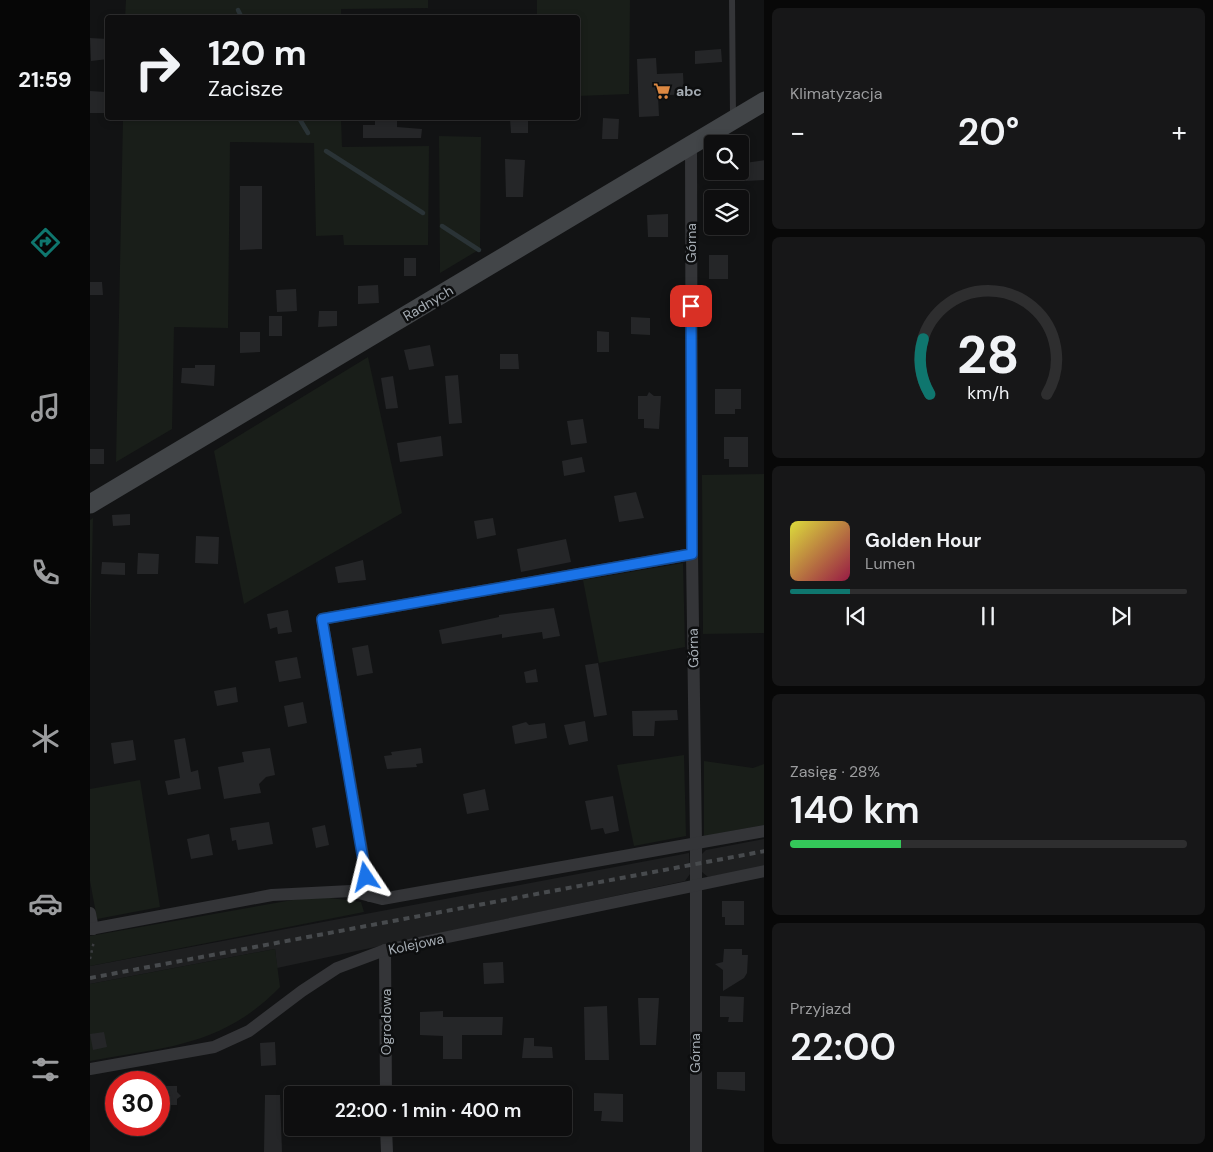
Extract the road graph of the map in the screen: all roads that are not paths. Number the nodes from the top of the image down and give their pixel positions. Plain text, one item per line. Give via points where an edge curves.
1 (732, 0) edge
2 (764, 101) edge
3 (733, 119) junction
4 (691, 144) junction
5 (90, 504) edge
6 (692, 554) junction
7 (764, 831) edge
8 (696, 843) junction
9 (764, 871) edge
10 (694, 885) junction
11 (370, 896) junction
12 (90, 913) edge
13 (92, 929) edge
14 (385, 950) junction
15 (90, 1069) edge
16 (386, 1086) edge
17 (386, 1136) edge
18 (387, 1152) edge
19 (696, 1152) edge

1 - 3 lane
2 - 3 street, Radnych
3 - 4 street, Radnych
4 - 5 street, Radnych
4 - 6 street, Górna
6 - 8 street, Górna
6 - 11 street via 322,619
7 - 8 street
8 - 10 street, Górna
8 - 11 street via 382,899
9 - 10 street, Kolejowa
10 - 14 street, Kolejowa
10 - 19 street, Górna
11 - 13 street via 351,891 272,895
12 - 13 street
14 - 15 street, Kolejowa via 337,968 249,1031 214,1047
14 - 16 street, Ogrodowa
17 - 18 street

